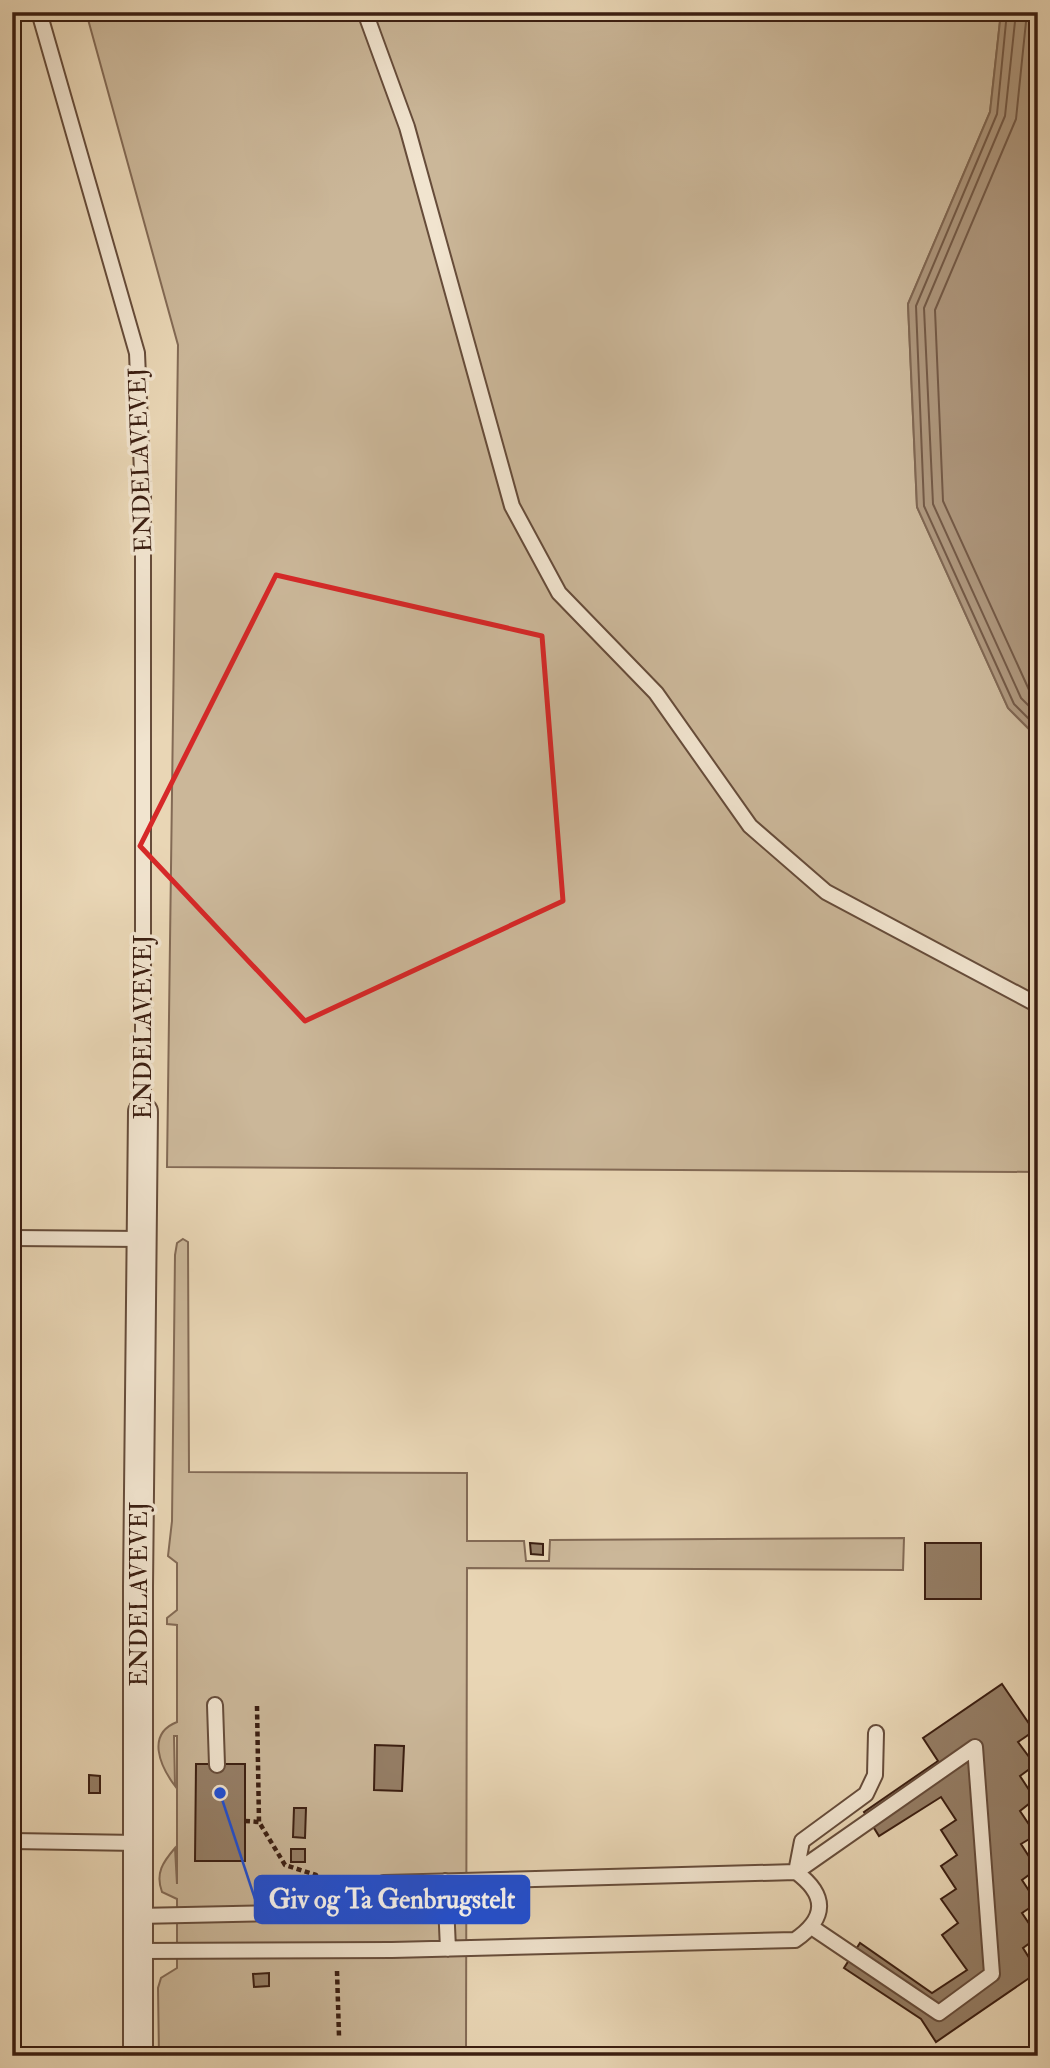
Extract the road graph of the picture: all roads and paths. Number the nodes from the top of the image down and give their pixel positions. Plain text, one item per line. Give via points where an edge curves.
1 (39, 12) edge
2 (365, 12) edge
3 (1038, 1005) edge
4 (143, 1112) joint
5 (12, 1238) edge
6 (142, 1239) junction
7 (215, 1705) dead end
8 (257, 1706) dead end
9 (876, 1733) dead end
10 (217, 1765) dead end
11 (259, 1822) dead end
12 (12, 1841) edge
13 (138, 1843) junction
14 (796, 1872) junction
15 (444, 1881) junction
16 (138, 1916) junction
17 (813, 1928) junction
18 (448, 1949) junction
19 (138, 1951) junction
20 (138, 2056) edge

1 - 4 lane, ENDELAVEVEJ via 137,354 143,496
2 - 3 lane via 407,127 512,506 559,593 656,693 750,826 826,892
4 - 6 street, ENDELAVEVEJ
5 - 6 lane
6 - 13 street, ENDELAVEVEJ
7 - 10 lane
8 - 11 path
9 - 14 lane via 875,1775 866,1794 802,1840
12 - 13 lane
13 - 16 street, ENDELAVEVEJ
14 - 15 lane
14 - 17 lane via 814,1885 820,1906
14 - 17 lane via 975,1747 992,1974 939,2013
15 - 16 lane via 384,1882 330,1912
15 - 18 lane
16 - 19 street, ENDELAVEVEJ
17 - 18 lane via 795,1940
18 - 19 lane
19 - 20 street, ENDELAVEVEJ

